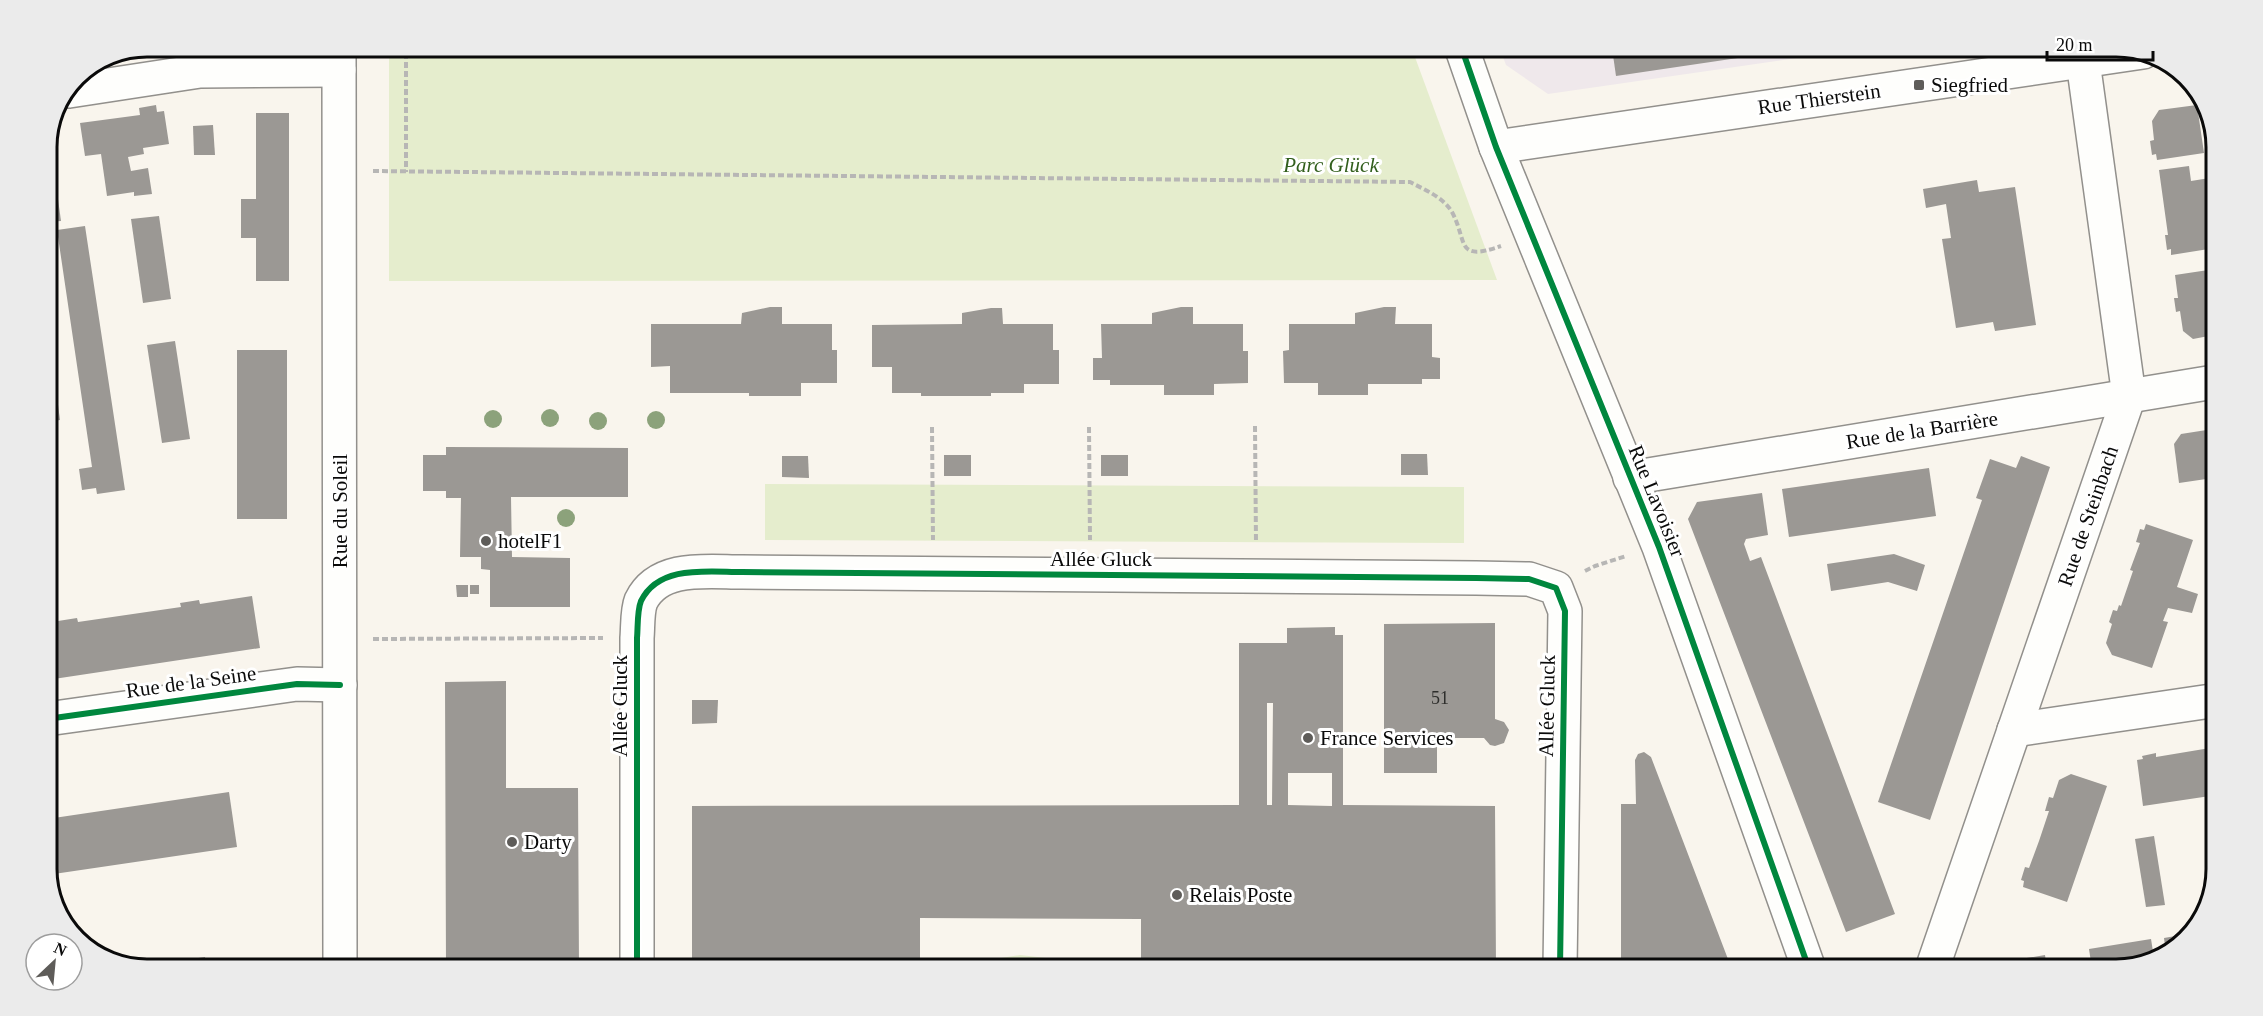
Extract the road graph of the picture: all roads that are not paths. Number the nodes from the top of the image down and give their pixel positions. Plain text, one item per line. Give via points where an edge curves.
1 (1465, 57) edge
2 (2063, 57) edge
3 (2082, 57) edge
4 (339, 62) edge
5 (78, 90) edge
6 (1496, 147) junction
7 (2206, 383) edge
8 (2130, 396) junction
9 (1630, 478) junction
10 (340, 685) junction
11 (2206, 702) edge
12 (57, 717) edge
13 (2014, 730) junction
14 (340, 959) edge
15 (637, 959) edge
16 (1560, 959) edge
17 (1805, 959) edge
18 (1935, 959) edge

1 - 6 street, Rue Lavoisier
2 - 6 street, Rue Thierstein
3 - 8 street, Rue de Steinbach
4 - 5 street via 200,71
4 - 10 street, Rue du Soleil
6 - 9 street, Rue Lavoisier
7 - 8 street, Rue de la Barrière
8 - 9 street, Rue de la Barrière
8 - 13 street, Rue de Steinbach
9 - 17 street, Rue Lavoisier via 1659,547
10 - 12 street, Rue de la Seine via 297,684
10 - 14 street, Rue du Soleil
11 - 13 street
13 - 18 street, Rue de Steinbach
15 - 16 street, Allée Gluck via 637,638 641,602 658,581 681,572 1529,579 1556,588 1565,611

